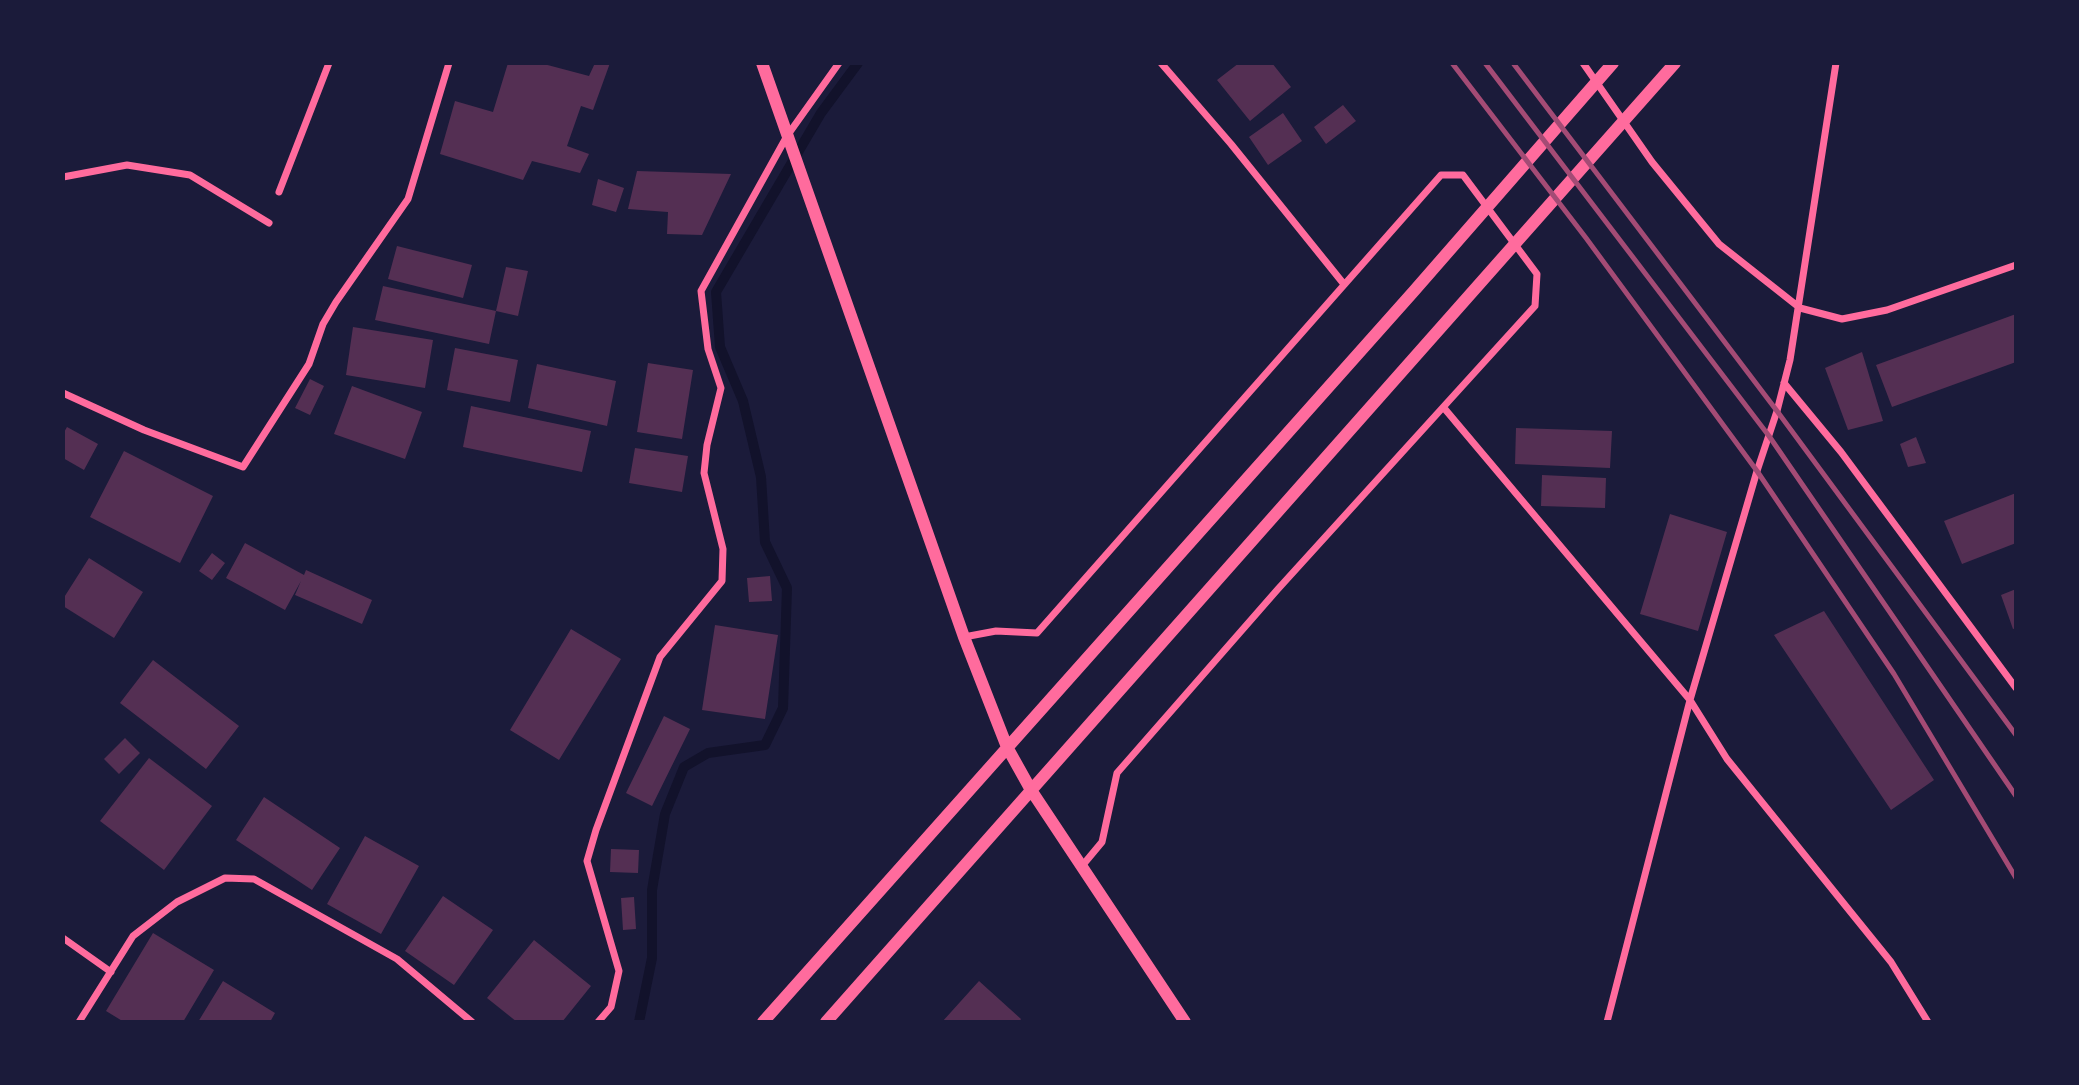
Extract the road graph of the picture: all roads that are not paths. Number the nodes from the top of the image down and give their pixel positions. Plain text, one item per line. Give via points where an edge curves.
1 (329, 63) edge
2 (449, 63) edge
3 (762, 63) edge
4 (839, 63) edge
5 (1161, 63) edge
6 (1583, 63) edge
7 (1613, 63) edge
8 (1675, 63) edge
9 (1836, 63) edge
10 (787, 136) junction
11 (63, 177) edge
12 (279, 192) dead end
13 (269, 223) dead end
14 (2016, 265) edge
15 (1343, 283) junction
16 (1800, 308) junction
17 (1784, 383) junction
18 (63, 393) edge
19 (1444, 408) junction
20 (964, 637) junction
21 (2016, 688) edge
22 (1690, 700) junction
23 (1007, 747) junction
24 (1031, 790) junction
25 (1082, 866) junction
26 (63, 938) edge
27 (110, 972) junction
28 (82, 1021) edge
29 (472, 1022) edge
30 (598, 1022) edge
31 (763, 1022) edge
32 (826, 1022) edge
33 (1185, 1022) edge
34 (1607, 1022) edge
35 (1928, 1022) edge

1 - 12 street
2 - 18 street via 408,199 336,302 309,365 243,467
3 - 10 street
4 - 10 street
5 - 15 street
6 - 16 street via 1652,162 1719,244
7 - 23 street
8 - 24 street
9 - 16 street
10 - 20 street
10 - 30 street via 702,291 708,349 721,388 704,474 723,549 722,581 660,657 587,861 619,971 611,1007
11 - 13 street via 127,165 190,176
14 - 16 street via 1887,310 1842,319
15 - 19 street via 1441,175 1463,175 1537,274 1535,306
15 - 20 street via 1037,633 996,631
16 - 17 street
17 - 21 street via 1841,452
17 - 22 street
19 - 22 street
19 - 25 street via 1117,773 1102,842
20 - 23 street
22 - 34 street
22 - 35 street via 1727,759 1891,962
23 - 24 street
23 - 31 street
24 - 25 street
24 - 32 street
25 - 33 street
26 - 27 street
27 - 28 street
27 - 29 street via 133,936 177,902 225,878 254,879 397,959

